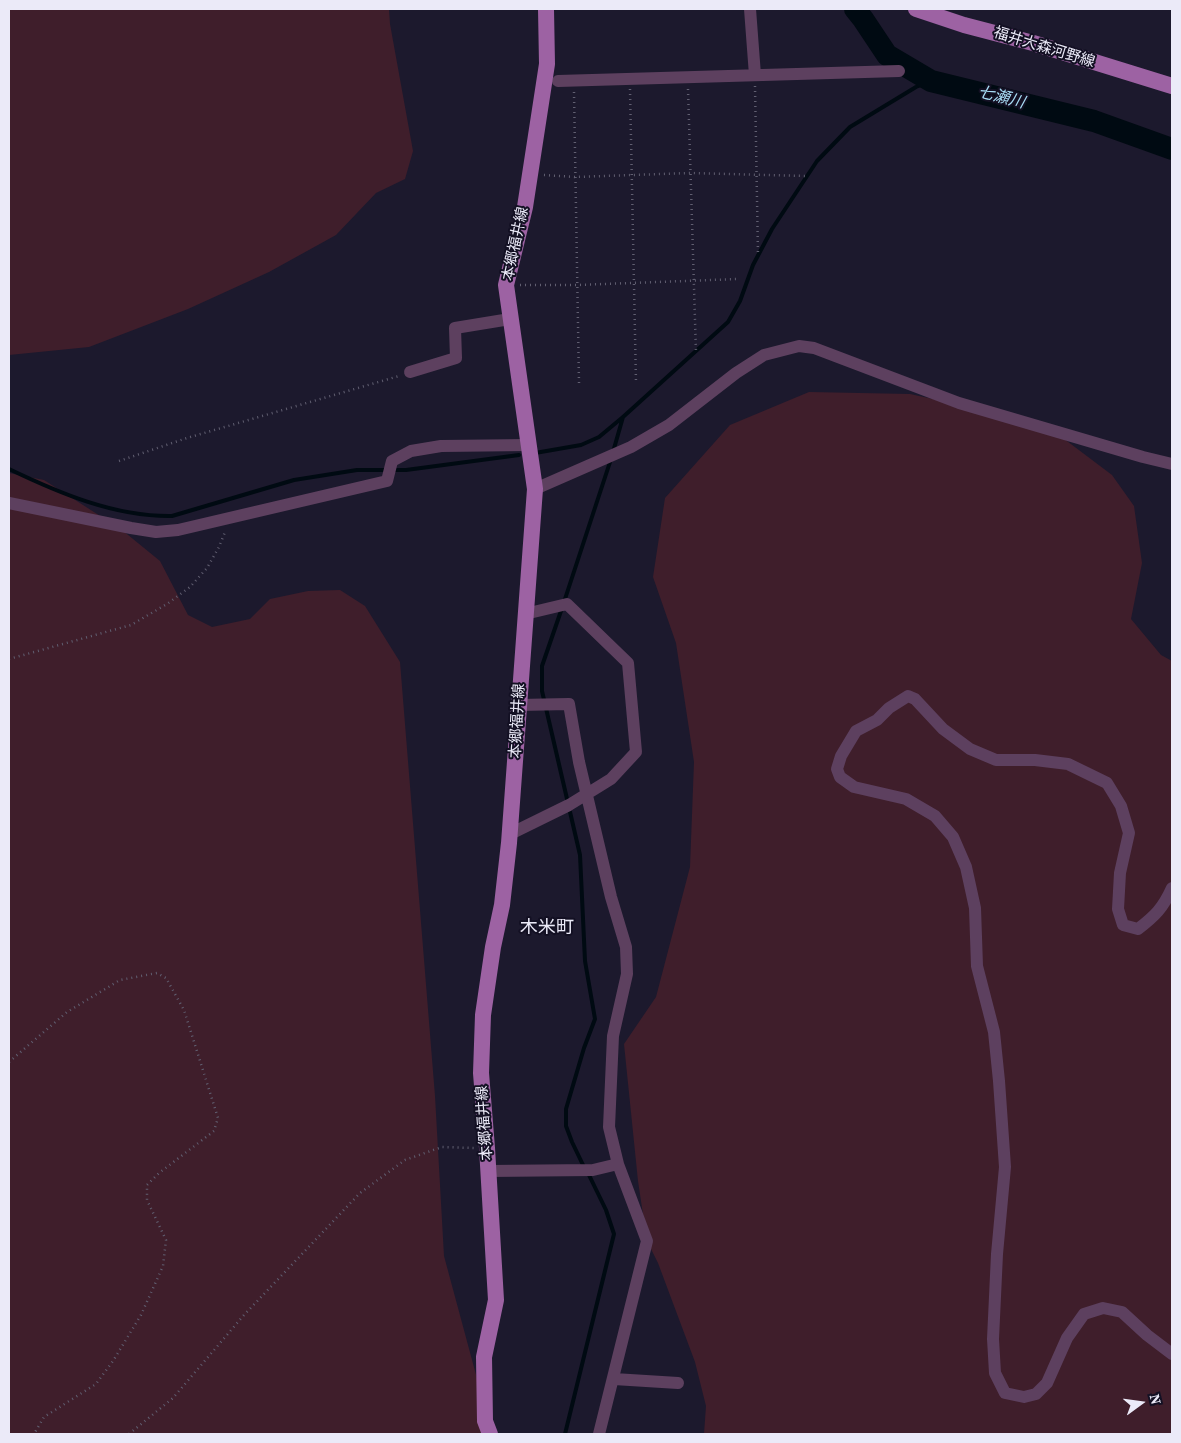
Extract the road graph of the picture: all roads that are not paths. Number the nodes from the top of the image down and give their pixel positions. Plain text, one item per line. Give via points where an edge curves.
1 (546, 9) edge
2 (750, 9) edge
3 (917, 9) edge
4 (900, 71) dead end
5 (755, 75) junction
6 (558, 81) dead end
7 (1172, 86) edge
8 (510, 319) junction
9 (410, 372) road end
10 (529, 445) junction
11 (1172, 464) edge
12 (535, 490) junction
13 (9, 502) edge
14 (525, 614) junction
15 (519, 705) junction
16 (588, 794) junction
17 (510, 834) junction
18 (1172, 888) edge
19 (618, 1164) junction
20 (488, 1171) junction
21 (1172, 1354) edge
22 (614, 1379) junction
23 (678, 1383) dead end
24 (490, 1434) edge
25 (599, 1434) edge

1 - 8 main road, 本郷福井線 via 547,64 524,207 506,285
2 - 5 street
3 - 7 main road, 福井大森河野線
4 - 5 street
5 - 6 street
8 - 9 street via 455,328 456,358
8 - 10 main road, 本郷福井線
10 - 12 main road, 本郷福井線
10 - 13 street via 441,446 411,451 392,461 387,481 178,530 156,532 131,528
11 - 12 street via 959,403 814,348 799,346 764,355 669,425 631,447
12 - 14 main road, 本郷福井線
14 - 15 main road, 本郷福井線
14 - 16 street via 568,604 628,663 636,752 611,780
15 - 16 street via 569,704
15 - 17 main road, 本郷福井線
16 - 17 street
16 - 19 street via 611,897 626,947 627,974 613,1036 609,1127
17 - 20 main road, 本郷福井線 via 483,1015 481,1073
18 - 21 street via 1165,904 1138,929 1123,925 1118,908 1129,833 1121,806 1107,783 1068,764 996,760 970,749 943,730 915,698 908,696 878,720 856,731 841,756 837,769 840,776 854,787 906,799 935,816 953,837 966,867 975,908 976,966 994,1032 999,1081 1005,1167 993,1339 995,1373 1005,1393 1024,1398 1036,1394 1047,1383 1067,1338 1084,1314 1103,1308 1122,1312
19 - 20 street via 593,1170
19 - 22 street via 647,1241
20 - 24 main road, 本郷福井線 via 496,1300 484,1357 485,1421
22 - 23 street
22 - 25 street

